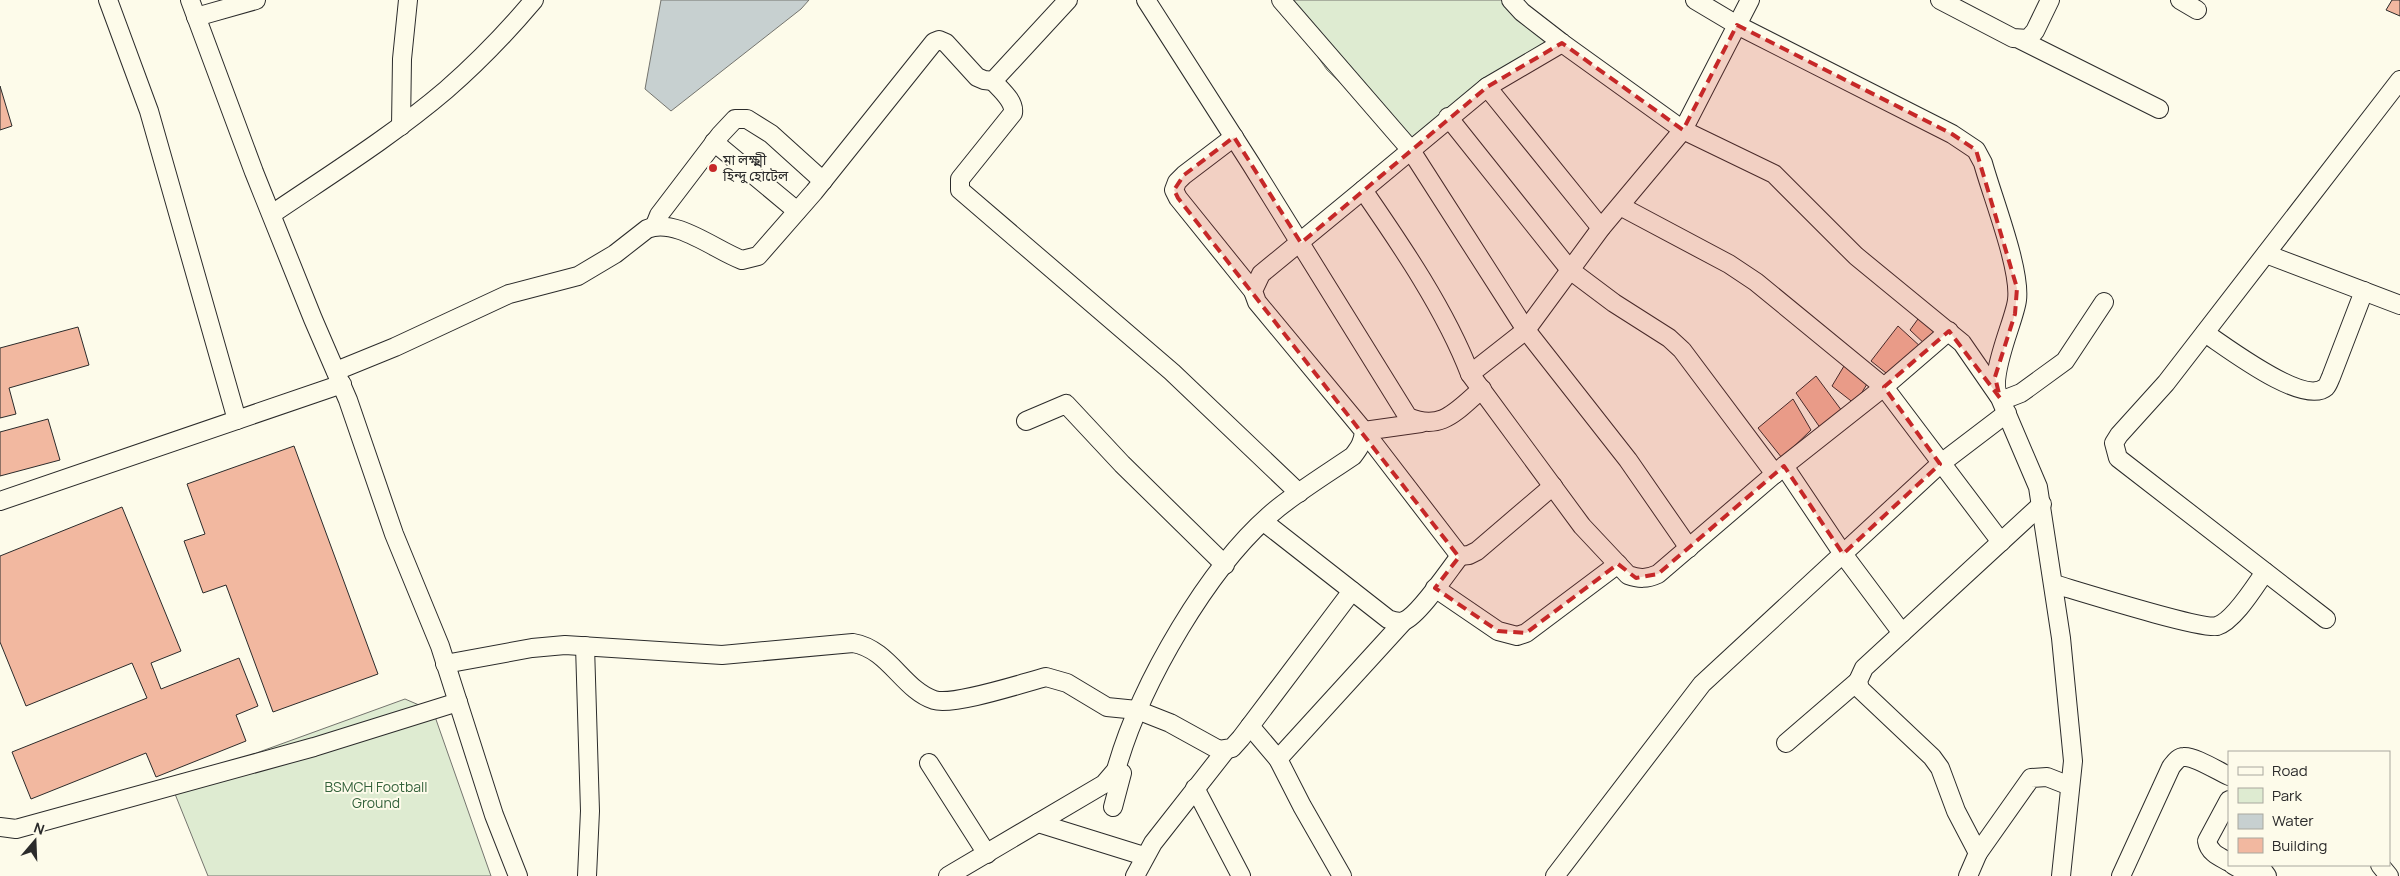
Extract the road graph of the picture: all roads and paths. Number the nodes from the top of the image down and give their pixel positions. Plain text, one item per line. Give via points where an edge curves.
1 (108, 0) edge
2 (190, 0) edge
3 (256, 0) edge
4 (534, 0) edge
5 (1068, 0) edge
6 (1146, 0) edge
7 (1281, 0) edge
8 (1511, 0) edge
9 (1695, 0) edge
10 (1750, 0) edge
11 (1940, 0) edge
12 (2050, 0) edge
13 (2180, 0) edge
14 (403, 2) edge
15 (2198, 10) dead end
16 (196, 17) junction
17 (1737, 25) junction
18 (2021, 40) junction
19 (1562, 44) junction
20 (2400, 80) edge
21 (993, 81) junction
22 (1487, 87) junction
23 (2159, 109) dead end
24 (1448, 117) junction
25 (400, 126) junction
26 (1683, 130) junction
27 (1234, 137) junction
28 (714, 142) junction
29 (1410, 149) junction
30 (823, 181) junction
31 (1363, 190) junction
32 (1620, 206) junction
33 (797, 211) junction
34 (272, 214) junction
35 (655, 225) junction
36 (1601, 228) junction
37 (1300, 243) junction
38 (2266, 254) junction
39 (1570, 270) junction
40 (1252, 291) junction
41 (2364, 291) junction
42 (2104, 302) dead end
43 (2400, 305) edge
44 (1526, 330) junction
45 (1949, 331) junction
46 (2205, 333) junction
47 (1470, 374) junction
48 (339, 378) junction
49 (1884, 387) junction
50 (1482, 389) junction
51 (2004, 406) junction
52 (237, 420) junction
53 (1026, 421) dead end
54 (1421, 423) junction
55 (1364, 431) junction
56 (1940, 464) junction
57 (1780, 470) junction
58 (1553, 486) junction
59 (1299, 493) junction
60 (0, 501) edge
61 (2042, 504) junction
62 (1264, 522) junction
63 (2001, 542) junction
64 (1688, 548) junction
65 (1843, 554) junction
66 (1460, 556) junction
67 (1618, 564) junction
68 (1225, 565) junction
69 (2266, 572) junction
70 (2054, 584) junction
71 (1435, 588) junction
72 (1352, 591) junction
73 (2326, 619) dead end
74 (1404, 621) junction
75 (1902, 633) junction
76 (585, 646) junction
77 (445, 664) junction
78 (1858, 681) junction
79 (458, 702) junction
80 (1137, 710) junction
81 (1250, 726) junction
82 (1786, 743) dead end
83 (1226, 750) junction
84 (1278, 758) junction
85 (929, 763) dead end
86 (1116, 770) junction
87 (2228, 776) edge
88 (2070, 786) junction
89 (1195, 788) junction
90 (2228, 802) edge
91 (1113, 807) dead end
92 (1038, 823) junction
93 (0, 828) edge
94 (1978, 853) junction
95 (987, 854) junction
96 (1144, 856) junction
97 (2228, 861) edge
98 (2237, 866) edge
99 (2381, 866) edge
100 (2253, 870) edge
101 (518, 876) edge
102 (587, 876) edge
103 (950, 876) edge
104 (1135, 876) edge
105 (1241, 876) edge
106 (1342, 876) edge
107 (1555, 876) edge
108 (1968, 876) edge
109 (2061, 876) edge
110 (2121, 876) edge
111 (2267, 876) edge
112 (2389, 876) edge

1 - 52 street via 149,111
2 - 16 street
3 - 16 street
4 - 25 street via 473,66
5 - 21 street
6 - 27 street
7 - 29 street
8 - 19 street
9 - 17 street
10 - 17 street
11 - 18 street
12 - 18 street via 2035,31 2028,39
13 - 15 street
14 - 25 street
16 - 34 street
17 - 26 street
17 - 51 street via 1952,134 1976,150 1988,181 2017,288 2015,314 1995,377 1995,391
18 - 23 street
19 - 22 street
19 - 26 street
20 - 38 street
21 - 30 street via 978,77 946,43 934,42
21 - 59 street via 1011,102 1013,113 960,179 960,190 1157,359
22 - 24 street
22 - 36 street
24 - 29 street
24 - 39 street
25 - 34 street
26 - 32 street
26 - 45 street via 1774,174 1856,256
27 - 37 street
27 - 40 street via 1184,175 1174,190
28 - 30 street via 735,119 748,119 772,134
28 - 33 street
28 - 35 street via 659,215
29 - 31 street
29 - 44 street
30 - 33 street
31 - 37 street
31 - 47 street via 1406,252 1463,354
32 - 36 street
32 - 49 street via 1729,264 1756,282
33 - 35 street via 758,256 742,260 673,227
34 - 48 street via 312,319
35 - 48 street via 592,270 508,294
36 - 39 street
37 - 40 street via 1261,274
37 - 54 street via 1408,417
38 - 41 street
38 - 46 street
39 - 44 street
39 - 57 street via 1682,350
40 - 55 street via 1257,302
41 - 43 street
41 - 46 street via 2332,377 2326,387 2316,391 2286,385
42 - 51 street via 2065,361 2021,393 2003,400
44 - 47 street
44 - 64 street via 1628,460
45 - 49 street
45 - 51 street via 1962,344
46 - 69 street via 2166,384 2119,435 2114,443 2115,451 2118,458 2150,484
47 - 50 street
48 - 52 street
48 - 77 street via 394,534
49 - 56 street
49 - 57 street
50 - 54 street via 1441,420
50 - 58 street
51 - 56 street
51 - 61 street via 2034,473
52 - 60 street
53 - 68 street via 1066,404
54 - 55 street
55 - 59 street via 1363,442 1353,456
55 - 66 street
56 - 63 street
56 - 65 street
57 - 64 street
57 - 65 street
58 - 66 street via 1477,551
58 - 67 street via 1582,526
59 - 62 street
61 - 63 street
61 - 70 street
62 - 68 street
62 - 72 street
63 - 75 street
64 - 67 street via 1658,574 1648,578 1636,578
65 - 75 street
65 - 107 street via 1702,684
66 - 71 street
67 - 71 street via 1526,633 1517,636 1498,631
68 - 80 street via 1174,640
69 - 70 street via 2230,618 2217,626 2182,620
69 - 73 street
70 - 88 street via 2071,729 2073,760
71 - 74 street
72 - 74 street via 1388,619
72 - 81 street
74 - 84 street
75 - 78 street via 1864,668
76 - 77 street via 532,648
76 - 80 street via 722,655 854,643 875,651 921,693 934,700 984,694 1046,677 1067,682 1106,706
76 - 102 street via 590,811
77 - 79 street
78 - 82 street
78 - 94 street via 1860,689 1940,768 1956,811
79 - 93 street via 304,750 16,828
79 - 101 street via 494,815
80 - 83 street via 1170,723 1209,746
80 - 86 street
81 - 83 street via 1232,748
81 - 84 street
83 - 89 street
84 - 106 street
85 - 95 street
86 - 91 street via 1122,773
86 - 92 street via 1104,784
87 - 110 street via 2192,759 2178,759 2171,766
88 - 94 street via 2047,777 2031,778
88 - 109 street
89 - 96 street
89 - 105 street
90 - 97 street via 2207,842 2213,853
92 - 95 street
92 - 96 street
94 - 108 street
95 - 103 street
96 - 104 street
98 - 100 street
99 - 112 street
100 - 111 street

